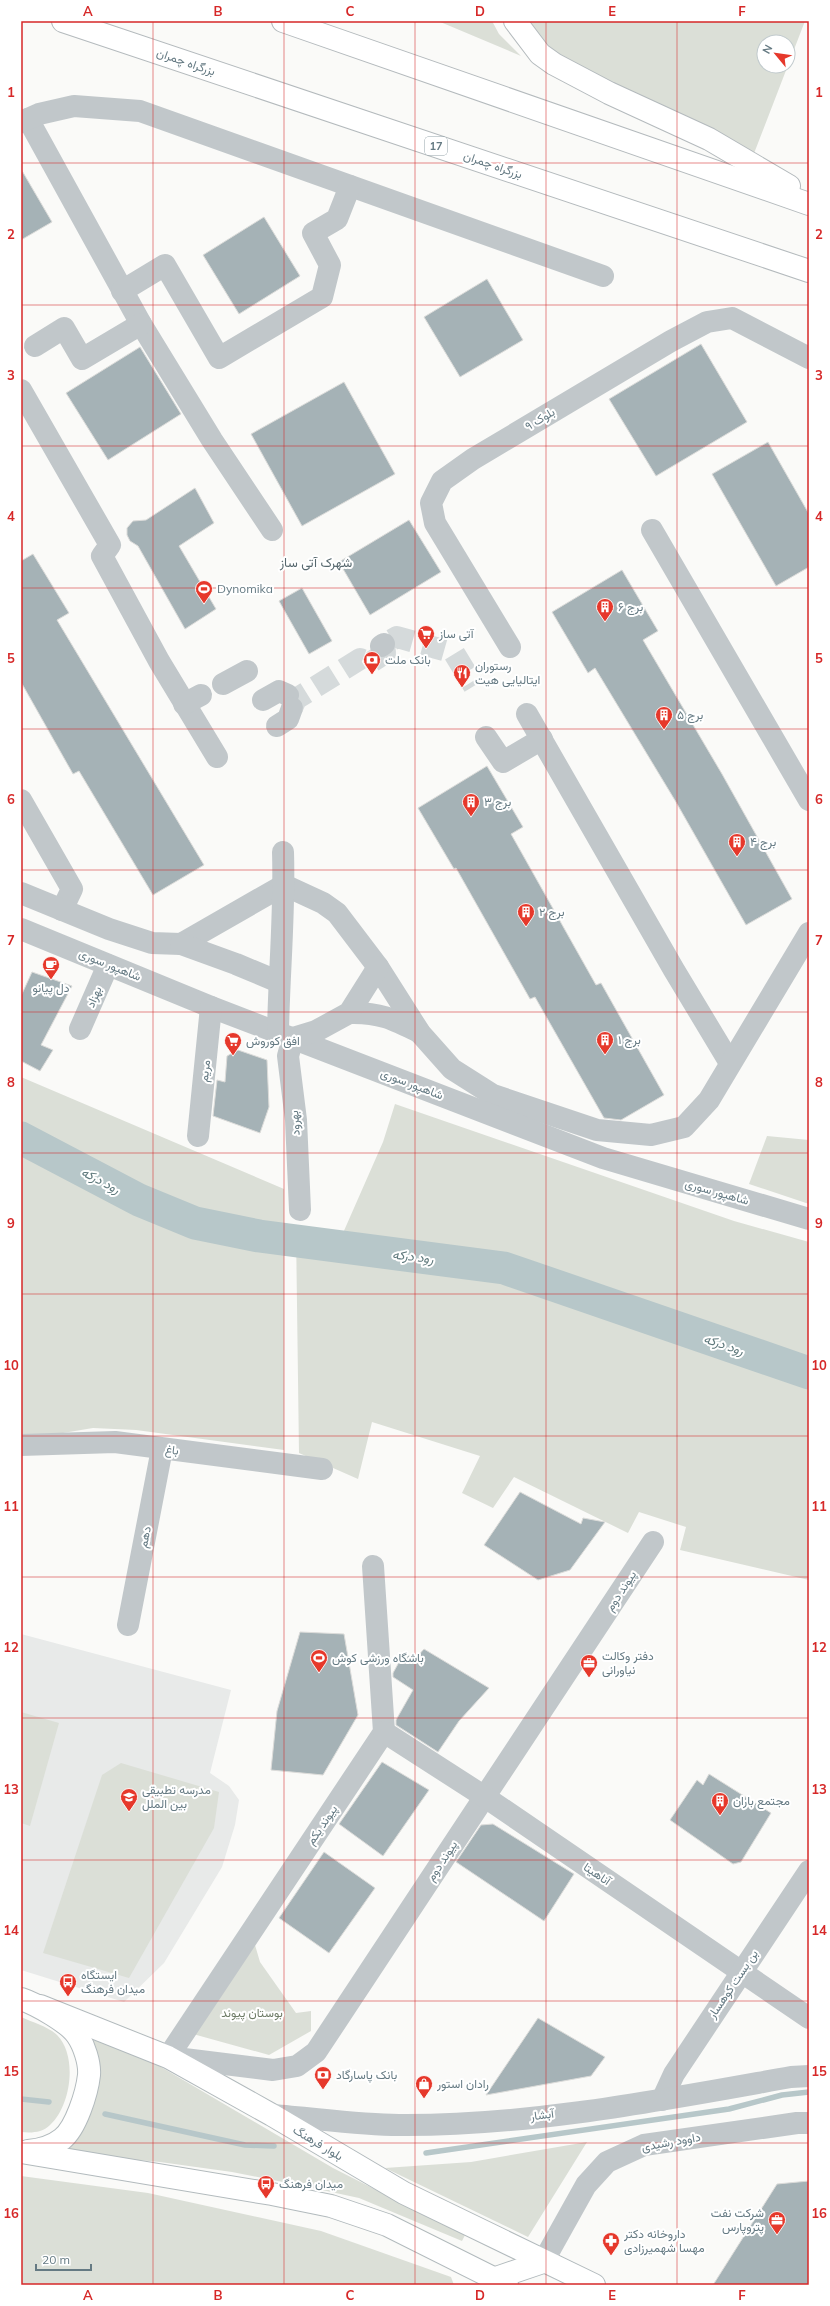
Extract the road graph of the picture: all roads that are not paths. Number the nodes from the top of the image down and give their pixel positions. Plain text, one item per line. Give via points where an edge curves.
1 (63, 21) edge
2 (284, 21) edge
3 (515, 21) edge
4 (25, 120) edge
5 (350, 186) junction
6 (809, 198) edge
7 (809, 204) edge
8 (809, 271) edge
9 (603, 276) dead end
10 (122, 290) junction
11 (141, 324) junction
12 (35, 346) dead end
13 (809, 358) edge
14 (21, 390) edge
15 (272, 530) dead end
16 (652, 530) dead end
17 (510, 647) dead end
18 (247, 671) dead end
19 (223, 684) dead end
20 (263, 700) dead end
21 (527, 714) dead end
22 (277, 726) dead end
23 (486, 737) dead end
24 (542, 739) junction
25 (217, 758) dead end
26 (21, 800) edge
27 (809, 800) edge
28 (283, 852) dead end
29 (284, 885) junction
30 (21, 893) edge
31 (62, 910) junction
32 (21, 929) edge
33 (809, 933) edge
34 (181, 944) junction
35 (108, 965) junction
36 (378, 967) junction
37 (279, 982) junction
38 (211, 1006) junction
39 (349, 1013) junction
40 (80, 1030) dead end
41 (420, 1033) junction
42 (286, 1035) junction
43 (730, 1063) junction
44 (198, 1136) dead end
45 (300, 1210) dead end
46 (809, 1219) edge
47 (21, 1445) edge
48 (162, 1449) junction
49 (322, 1469) dead end
50 (653, 1542) dead end
51 (373, 1566) dead end
52 (128, 1625) dead end
53 (384, 1732) junction
54 (485, 1797) junction
55 (809, 1871) edge
56 (741, 1972) junction
57 (30, 2002) edge
58 (809, 2018) edge
59 (168, 2057) junction
60 (809, 2076) edge
61 (662, 2100) junction
62 (272, 2115) junction
63 (809, 2123) edge
64 (21, 2152) edge
65 (543, 2262) junction
66 (497, 2283) edge
67 (594, 2285) edge

1 - 8 main road, بزرگراه چمران / 17
2 - 7 main road
3 - 6 main road via 540,54 554,64 608,94 709,139
4 - 5 street via 74,106 140,111
4 - 10 street
5 - 9 street
5 - 10 street via 337,218 313,233 330,265 322,297 219,358 165,265
10 - 11 street
11 - 12 street via 82,359 64,328
11 - 15 street via 212,440
13 - 17 street, بلوک ۹ via 732,318 707,322 473,459 442,481 431,503 435,523
14 - 25 street via 110,545 102,556 193,699
16 - 27 street
18 - 19 street
20 - 22 street via 279,691 290,702 288,719
21 - 24 street
23 - 24 street via 503,762
24 - 43 street
26 - 31 street via 72,889
28 - 29 street, بهرود
29 - 34 street
29 - 36 street via 323,903 337,913
29 - 37 street, بهرود
30 - 31 street
31 - 34 street via 152,943
32 - 35 street, شاهپور سوری
33 - 43 street
34 - 37 street
35 - 38 street, شاهپور سوری
35 - 40 street, بهزاد
36 - 39 street
36 - 41 street
37 - 42 street, بهرود
38 - 42 street, شاهپور سوری
38 - 44 street, مریم
39 - 41 street via 371,1012 390,1017
39 - 42 street via 316,1031
41 - 43 street via 452,1069 493,1096 597,1130 651,1135 684,1127 709,1100
42 - 45 street, بهرود via 296,1120
42 - 46 street, شاهپور سوری via 603,1158
47 - 48 street, باغ via 115,1442
48 - 49 street, باغ
48 - 52 street, دهم
50 - 54 street, پیوند دوم
51 - 53 street
53 - 54 street, آناهیتا
53 - 59 street, پیوند یکم
54 - 56 street, آناهیتا
54 - 59 street, پیوند دوم via 316,2052 296,2066 273,2070
55 - 56 street, بن بست کوهسار
56 - 58 street, آناهیتا
56 - 61 street, بن بست کوهسار via 674,2074
57 - 59 main road, بلوار فرهنگ
57 - 64 main road via 76,2034 86,2053 89,2075 76,2120 63,2138 43,2149
59 - 62 main road, بلوار فرهنگ
60 - 61 street, آبشار
61 - 62 street, آبشار via 488,2122 398,2125
62 - 65 main road, بلوار فرهنگ via 404,2194
63 - 65 street, داوود رشیدی via 644,2145 607,2162 586,2186
64 - 66 main road via 331,2206 387,2224
65 - 66 main road
65 - 67 main road, بلوار فرهنگ

